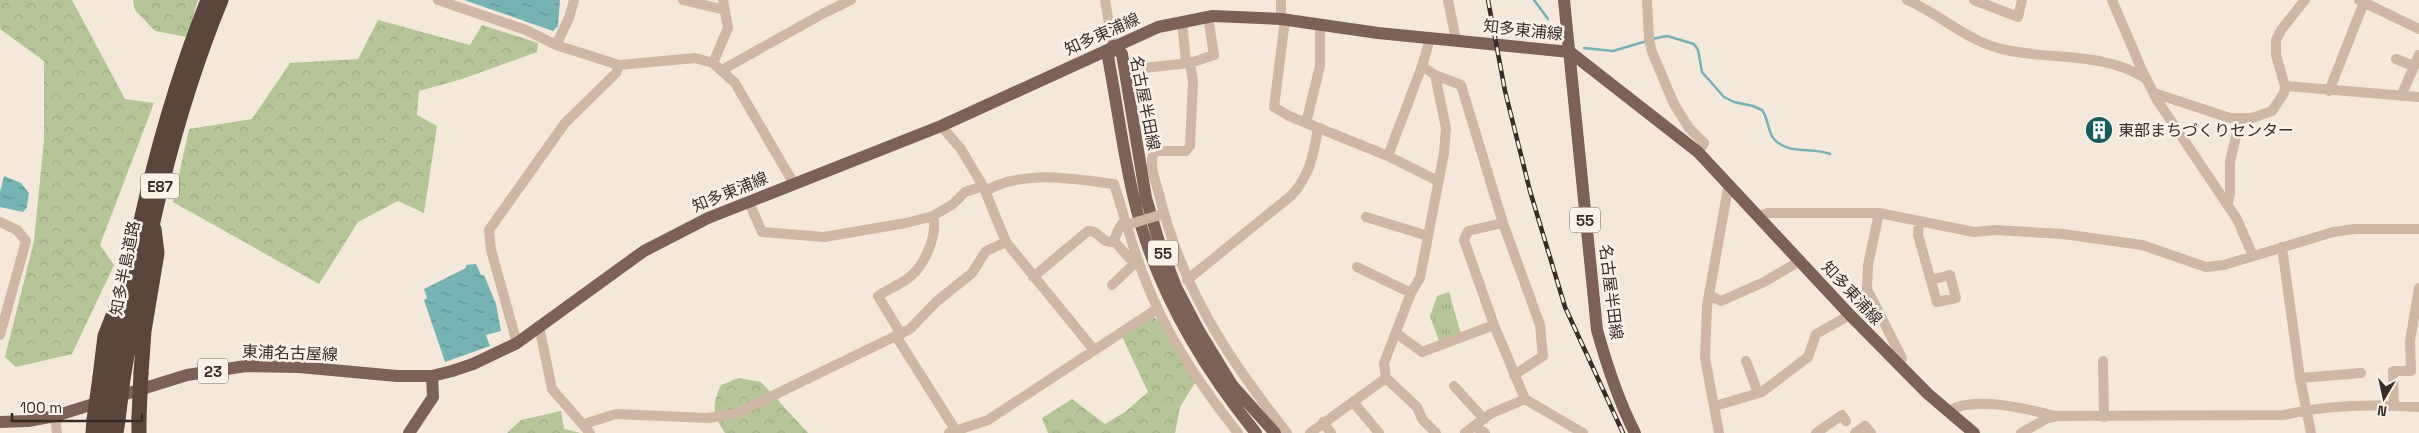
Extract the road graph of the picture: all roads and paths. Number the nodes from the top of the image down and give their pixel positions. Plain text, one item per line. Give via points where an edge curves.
1 (208, 0) edge
2 (221, 0) edge
3 (438, 0) edge
4 (574, 0) edge
5 (683, 0) edge
6 (851, 0) edge
7 (1105, 0) edge
8 (1281, 0) edge
9 (1448, 0) edge
10 (1564, 0) edge
11 (1647, 0) edge
12 (1908, 0) edge
13 (1974, 0) edge
14 (2022, 0) edge
15 (2112, 0) edge
16 (2305, 0) edge
17 (2362, 1) edge
18 (724, 5) edge
19 (1208, 17) junction
20 (1283, 19) junction
21 (1182, 21) junction
22 (1320, 24) junction
23 (2419, 29) edge
24 (1430, 39) junction
25 (1456, 40) junction
26 (556, 44) junction
27 (1113, 46) junction
28 (1570, 52) junction
29 (2419, 55) edge
30 (2396, 59) dead end
31 (713, 63) junction
32 (1188, 63) junction
33 (619, 65) junction
34 (1422, 66) junction
35 (2414, 66) junction
36 (722, 70) junction
37 (1124, 70) junction
38 (1435, 75) junction
39 (2147, 80) junction
40 (2284, 86) junction
41 (2329, 91) junction
42 (2154, 94) junction
43 (2401, 96) junction
44 (2419, 97) edge
45 (2240, 118) junction
46 (1306, 123) junction
47 (941, 126) junction
48 (1318, 128) junction
49 (1698, 152) junction
50 (1388, 156) junction
51 (1438, 181) junction
52 (794, 184) junction
53 (1731, 186) junction
54 (984, 188) junction
55 (749, 202) junction
56 (2227, 205) junction
57 (1879, 213) junction
58 (1163, 214) junction
59 (933, 216) junction
60 (1759, 216) junction
61 (1366, 217) dead end
62 (152, 220) junction
63 (1919, 221) junction
64 (0, 222) edge
65 (1126, 223) junction
66 (1503, 223) junction
67 (2419, 229) edge
68 (1428, 236) junction
69 (1114, 241) junction
70 (1006, 242) junction
71 (2282, 247) junction
72 (2253, 256) junction
73 (1800, 261) junction
74 (1137, 262) junction
75 (1357, 267) dead end
76 (1033, 277) junction
77 (1187, 280) junction
78 (1931, 280) dead end
79 (1112, 285) dead end
80 (2419, 288) edge
81 (1411, 293) junction
82 (1709, 295) junction
83 (1157, 309) junction
84 (1850, 315) junction
85 (1494, 325) junction
86 (539, 326) junction
87 (1396, 333) junction
88 (0, 335) edge
89 (898, 335) junction
90 (517, 343) junction
91 (1094, 350) junction
92 (2103, 361) dead end
93 (1746, 362) dead end
94 (1898, 364) junction
95 (2360, 373) dead end
96 (1514, 375) junction
97 (432, 376) junction
98 (111, 378) junction
99 (1386, 378) junction
100 (2300, 378) junction
101 (1454, 386) dead end
102 (1758, 393) junction
103 (1525, 399) junction
104 (1354, 403) junction
105 (1714, 406) junction
106 (2394, 406) junction
107 (2419, 407) edge
108 (2306, 410) junction
109 (1948, 411) junction
110 (55, 416) junction
111 (2057, 416) junction
112 (2104, 417) junction
113 (1484, 419) junction
114 (1846, 421) dead end
115 (0, 422) edge
116 (1323, 422) junction
117 (1474, 426) junction
118 (105, 427) edge
119 (587, 429) edge
120 (952, 432) edge
121 (58, 433) edge
122 (139, 433) edge
123 (409, 433) edge
124 (1238, 433) edge
125 (1256, 433) edge
126 (1275, 433) edge
127 (1287, 433) edge
128 (1310, 433) edge
129 (1331, 433) edge
130 (1379, 433) edge
131 (1436, 433) edge
132 (1465, 433) edge
133 (1485, 433) edge
134 (1583, 433) edge
135 (1635, 433) edge
136 (1719, 433) edge
137 (1816, 433) edge
138 (1855, 433) edge
139 (1870, 433) edge
140 (1974, 433) edge
141 (2021, 433) edge
142 (2311, 433) edge

1 - 98 highway, 知多半島道路 / E87 via 158,147 127,280
2 - 62 highway, 知多半島道路 / E87 via 180,119
3 - 26 street via 526,30
4 - 26 street
5 - 18 street
6 - 36 street
7 - 27 street
8 - 20 street
9 - 25 street
10 - 28 main road, 名古屋半田線 / 55
11 - 49 street via 1652,52 1674,104 1689,128 1704,143
12 - 39 street via 1968,37 2006,50 2077,57 2135,72
13 - 14 street via 2018,17
15 - 39 street
16 - 40 street via 2276,40 2276,55
17 - 23 street
17 - 41 street
18 - 31 street via 728,28
19 - 20 main road, 知多東浦線
19 - 21 main road, 知多東浦線
19 - 32 street via 1214,55
20 - 22 main road, 知多東浦線
20 - 46 street via 1274,107
21 - 27 main road, 知多東浦線 via 1158,27
21 - 32 street
22 - 24 main road, 知多東浦線
22 - 46 street via 1320,66
24 - 25 main road, 知多東浦線
24 - 34 street
25 - 28 main road, 知多東浦線
26 - 33 street
27 - 37 main road, 名古屋半田線 / 55 via 1122,54
27 - 47 main road, 知多東浦線
27 - 125 main road, 名古屋半田線 / 55 via 1108,57 1134,200 1157,270 1180,319 1222,391
28 - 49 main road, 知多東浦線
28 - 135 main road, 名古屋半田線 / 55 via 1597,330 1620,403
29 - 35 street
30 - 35 street
31 - 33 street via 695,58
31 - 36 street
32 - 37 street
32 - 58 street via 1194,81 1190,146 1186,151 1156,151 1151,160
33 - 90 street via 616,73 565,123 489,230 491,250
34 - 38 street
34 - 50 street
35 - 43 street
36 - 52 street via 735,83
37 - 126 main road, 名古屋半田線 / 55 via 1146,198 1176,287 1232,385
38 - 51 street via 1446,128
38 - 66 street via 1461,85
39 - 42 street
40 - 41 street
40 - 45 street via 2282,99 2272,111 2252,118
41 - 43 street
42 - 45 street via 2230,118
42 - 56 street
43 - 44 street
45 - 56 street via 2230,162
46 - 48 street
47 - 52 main road, 知多東浦線
47 - 54 street via 961,149
48 - 50 street
48 - 77 street via 1314,152 1303,182 1292,195
49 - 53 main road, 知多東浦線
50 - 51 street
51 - 68 street
52 - 55 main road, 知多東浦線
53 - 60 main road, 知多東浦線
53 - 82 street via 1728,188
54 - 59 street via 965,192
54 - 65 street via 1047,177 1114,184
54 - 70 street
55 - 59 street via 762,232 811,237
55 - 86 main road, 知多東浦線 via 644,250
56 - 72 street via 2237,219
57 - 60 street
57 - 63 street
57 - 94 street via 1868,265 1867,289 1902,358
58 - 65 street, bridge
58 - 77 street
59 - 89 street via 933,235 917,269 878,296
60 - 73 main road, 知多東浦線
61 - 68 street
62 - 98 highway, 知多半島道路 / E87 via 139,282
62 - 122 highway, bridge via 157,253 145,323
63 - 72 street via 1974,232 2063,234 2142,245 2206,267 2224,266
63 - 78 street via 1918,235
64 - 88 street via 17,230 26,241
65 - 69 street via 1116,229
65 - 74 street
66 - 85 street via 1468,231 1464,240
66 - 96 street via 1540,325 1544,356
67 - 71 street via 2355,229
68 - 81 street via 1420,278
69 - 74 street
69 - 76 street via 1108,243 1088,231
70 - 76 street
70 - 89 street via 986,252 972,273 936,302 917,323
71 - 72 street
71 - 100 street
73 - 82 street via 1721,301
73 - 84 main road, 知多東浦線
74 - 79 street
74 - 83 street
75 - 81 street
76 - 91 street
77 - 127 street via 1208,322
80 - 106 street via 2410,341 2411,370 2393,371
81 - 87 street
82 - 105 street via 1705,358
83 - 91 street
83 - 124 street via 1195,376
84 - 94 main road, 知多東浦線
84 - 102 street via 1816,334 1808,357
85 - 87 street via 1422,352
85 - 96 street
86 - 90 main road, 知多東浦線
86 - 119 street via 552,389
87 - 99 street via 1384,363
89 - 119 street via 735,414 708,418 616,414
89 - 120 street
90 - 97 main road, 知多東浦線 via 474,364
91 - 120 street via 988,420
92 - 112 street
93 - 102 street
94 - 109 main road, 知多東浦線
95 - 100 street
96 - 103 street
97 - 110 main road, 東浦名古屋線 / 23 via 246,366 187,375
97 - 123 main road via 433,397
98 - 118 highway, 知多半島道路 / E87, bridge
98 - 118 highway, bridge
99 - 104 street
99 - 131 street via 1417,406 1422,419
100 - 108 street
101 - 113 street
102 - 105 street
103 - 113 street
103 - 134 street
104 - 116 street
104 - 130 street
105 - 136 street
106 - 107 street
106 - 108 street
108 - 112 street via 2284,415
108 - 142 street
109 - 111 street via 1960,404 1982,404 2025,408
109 - 140 main road, 知多東浦線
110 - 115 main road, 東浦名古屋線 / 23
110 - 121 street
111 - 112 street
111 - 141 street
113 - 117 street
114 - 137 street via 1842,415
116 - 128 street
116 - 129 street
117 - 132 street
117 - 133 street
138 - 139 street via 1865,426

